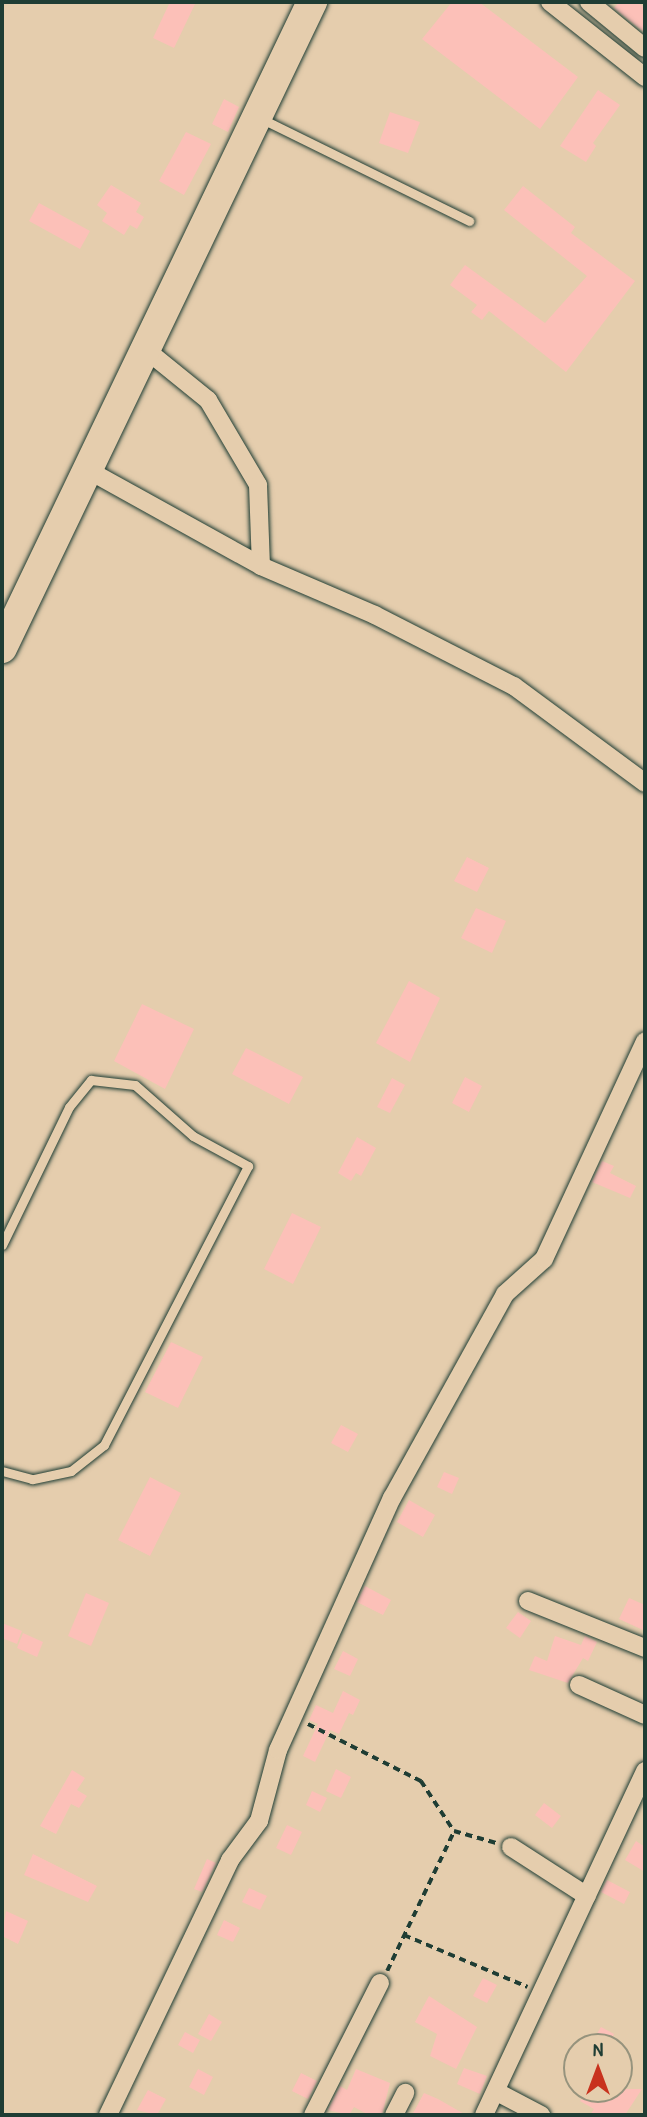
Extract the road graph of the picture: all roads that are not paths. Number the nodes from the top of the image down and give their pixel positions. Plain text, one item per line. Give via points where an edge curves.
1 (312, 2) edge
2 (550, 2) edge
3 (589, 2) edge
4 (645, 48) edge
5 (645, 77) edge
6 (257, 117) junction
7 (469, 221) dead end
8 (145, 349) junction
9 (89, 470) junction
10 (261, 566) junction
11 (2, 648) edge
12 (645, 783) edge
13 (645, 1041) edge
14 (2, 1245) edge
15 (2, 1471) edge
16 (528, 1601) dead end
17 (645, 1648) edge
18 (579, 1685) dead end
19 (645, 1715) edge
20 (645, 1771) edge
21 (511, 1847) road end
22 (587, 1896) junction
23 (380, 1983) road end
24 (497, 2092) junction
25 (405, 2093) dead end
26 (108, 2115) edge
27 (313, 2115) edge
28 (394, 2115) edge
29 (484, 2115) edge
30 (541, 2115) edge

1 - 6 main road
2 - 5 street
3 - 4 street
6 - 7 lane
6 - 8 main road
8 - 9 main road
8 - 10 street via 208,400 258,485
9 - 10 street
9 - 11 main road
10 - 12 street via 375,615 514,686
13 - 26 street via 544,1259 505,1294 440,1404 392,1499 278,1750 259,1821 230,1860
14 - 15 lane via 69,1107 91,1080 135,1085 193,1136 248,1166 104,1445 71,1471 32,1479
16 - 17 street
18 - 19 street
20 - 22 street
21 - 22 street
22 - 24 street
23 - 27 street
24 - 29 street
24 - 30 street
25 - 28 street

